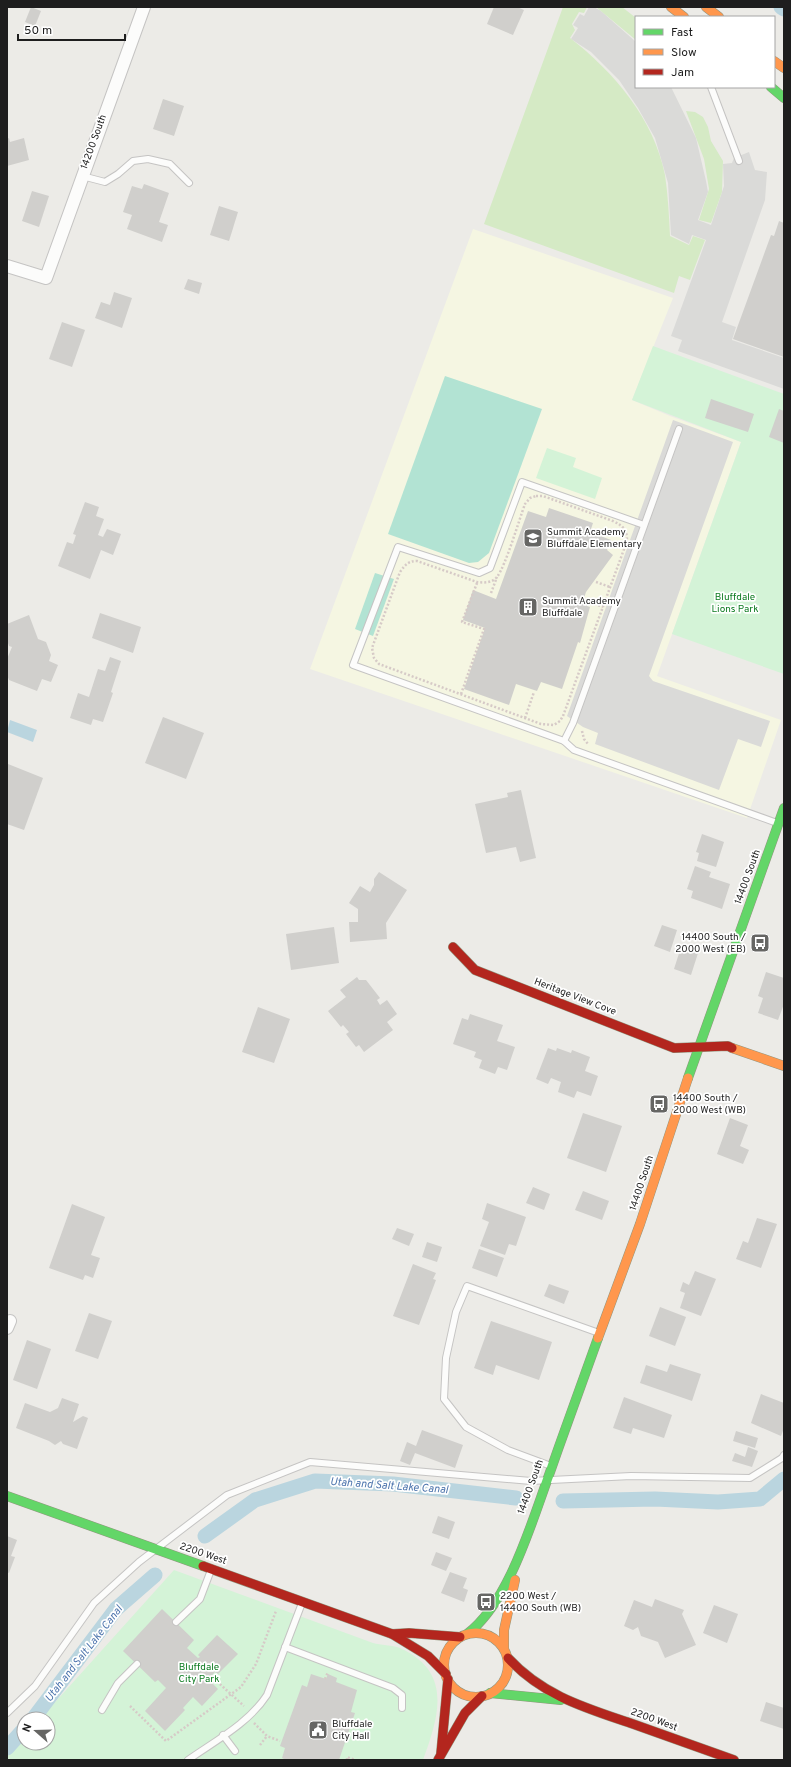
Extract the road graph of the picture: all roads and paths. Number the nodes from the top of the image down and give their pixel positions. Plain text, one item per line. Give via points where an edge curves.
1 (144, 7) edge
2 (671, 7) edge
3 (706, 7) edge
4 (683, 16) edge
5 (718, 16) edge
6 (775, 62) edge
7 (784, 68) edge
8 (710, 88) edge
9 (772, 88) edge
10 (784, 98) edge
11 (739, 161) dead end
12 (82, 176) junction
13 (189, 183) dead end
14 (7, 266) edge
15 (679, 429) dead end
16 (644, 525) junction
17 (497, 577) junction
18 (477, 582) junction
19 (596, 582) dead end
20 (610, 587) junction
21 (491, 593) dead end
22 (587, 601) dead end
23 (603, 606) junction
24 (534, 692) dead end
25 (460, 695) junction
26 (524, 718) junction
27 (564, 741) junction
28 (784, 808) edge
29 (778, 824) junction
30 (453, 947) dead end
31 (699, 1046) junction
32 (784, 1066) edge
33 (600, 1334) junction
34 (784, 1455) edge
35 (551, 1466) junction
36 (545, 1480) junction
37 (7, 1496) edge
38 (156, 1549) junction
39 (516, 1564) junction
40 (212, 1568) junction
41 (302, 1602) junction
42 (276, 1611) dead end
43 (176, 1622) dead end
44 (392, 1634) junction
45 (464, 1636) junction
46 (285, 1647) junction
47 (504, 1648) junction
48 (508, 1658) junction
49 (137, 1664) dead end
50 (211, 1676) dead end
51 (447, 1677) junction
52 (231, 1695) junction
53 (486, 1695) junction
54 (567, 1700) junction
55 (130, 1706) dead end
56 (244, 1706) dead end
57 (402, 1708) dead end
58 (102, 1710) dead end
59 (7, 1713) edge
60 (254, 1723) dead end
61 (223, 1735) junction
62 (267, 1736) junction
63 (280, 1741) dead end
64 (260, 1745) dead end
65 (235, 1750) dead end
66 (440, 1757) edge
67 (188, 1760) edge
68 (347, 1760) edge
69 (356, 1760) edge
70 (734, 1760) edge

1 - 12 street, 14200 South
2 - 4 main road
3 - 5 main road
6 - 7 main road
8 - 11 lane
9 - 10 main road
12 - 13 lane via 105,182 133,161 148,159 170,164
12 - 14 street, 14200 South via 46,278
15 - 16 lane
16 - 27 lane
16 - 27 lane via 522,482 490,568 479,573 398,547 353,665
17 - 18 path via 485,583
17 - 20 path via 525,504 530,498 543,496 623,526 627,533 627,541
17 - 21 path
18 - 25 path via 462,622 484,629
18 - 25 path via 417,561 405,565 400,572 372,648 374,658 383,667
19 - 20 path
20 - 23 path
22 - 23 path
23 - 26 path via 560,721 547,726
24 - 26 path
25 - 26 path
27 - 29 lane via 574,750
28 - 29 main road, 14400 South
29 - 31 main road, 14400 South
30 - 31 main road, Heritage View Cove via 475,970 674,1048
31 - 32 main road, Heritage View Cove via 728,1046
31 - 33 main road, 14400 South via 640,1224
33 - 35 main road, 14400 South
33 - 35 lane via 467,1286 456,1312 446,1358 444,1399 466,1427 508,1450
34 - 36 lane via 750,1478 631,1476
35 - 36 main road, 14400 South
36 - 38 lane via 531,1482 310,1462 227,1495
36 - 39 main road, 14400 South
37 - 38 main road, 2200 West
38 - 40 main road, 2200 West
38 - 59 lane via 94,1603 35,1686
39 - 45 main road, 14400 South via 484,1621
39 - 47 main road, 14400 South via 504,1630
40 - 41 main road, 2200 West
40 - 43 lane via 200,1599
41 - 44 main road, 2200 West
41 - 46 lane
42 - 52 path via 256,1664 241,1687
44 - 45 main road, 2200 West
44 - 51 main road, 2200 West via 428,1656
45 - 47 main road via 478,1633 488,1635
45 - 51 main road via 450,1645 446,1654 444,1664
46 - 57 lane via 399,1691 402,1695
46 - 61 lane via 267,1695 259,1707
47 - 48 main road
48 - 53 main road via 505,1678 500,1686
48 - 54 main road, 2200 West via 530,1681
49 - 58 lane via 118,1684
50 - 52 path
51 - 53 main road via 456,1689 464,1694
51 - 66 main road
52 - 55 path via 166,1742
52 - 56 path
53 - 54 main road, 2200 West
53 - 66 main road via 465,1713
54 - 70 main road, 2200 West
60 - 62 path
61 - 65 lane
61 - 67 lane
62 - 63 path
62 - 64 path
68 - 69 path via 348,1757

